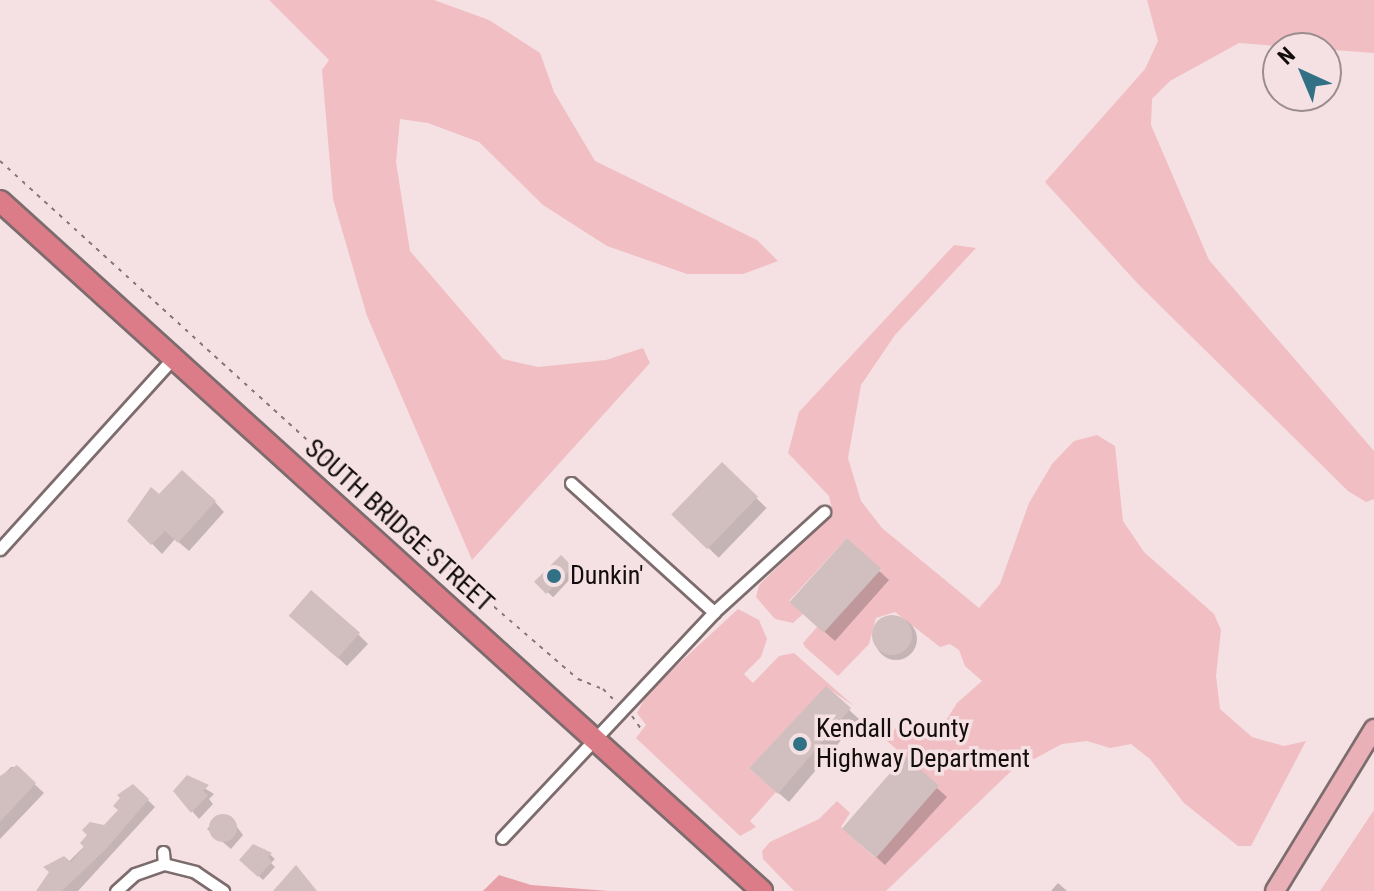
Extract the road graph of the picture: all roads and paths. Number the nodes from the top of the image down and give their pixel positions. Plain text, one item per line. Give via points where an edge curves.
1 (0, 161) edge
2 (0, 201) edge
3 (174, 357) junction
4 (571, 483) dead end
5 (824, 512) dead end
6 (0, 549) edge
7 (714, 612) junction
8 (610, 697) dead end
9 (635, 719) dead end
10 (641, 729) dead end
11 (1374, 729) edge
12 (594, 737) junction
13 (502, 838) dead end
14 (116, 891) edge
15 (223, 891) edge
16 (762, 891) edge
17 (1275, 891) edge

1 - 8 path via 426,548 578,679
2 - 3 highway, SOUTH BRIDGE STREET
3 - 6 street
3 - 12 highway, SOUTH BRIDGE STREET
4 - 7 street
5 - 7 street
7 - 12 street
9 - 10 path
11 - 17 main road
12 - 13 street
12 - 16 highway, SOUTH BRIDGE STREET
14 - 15 street via 163,858

